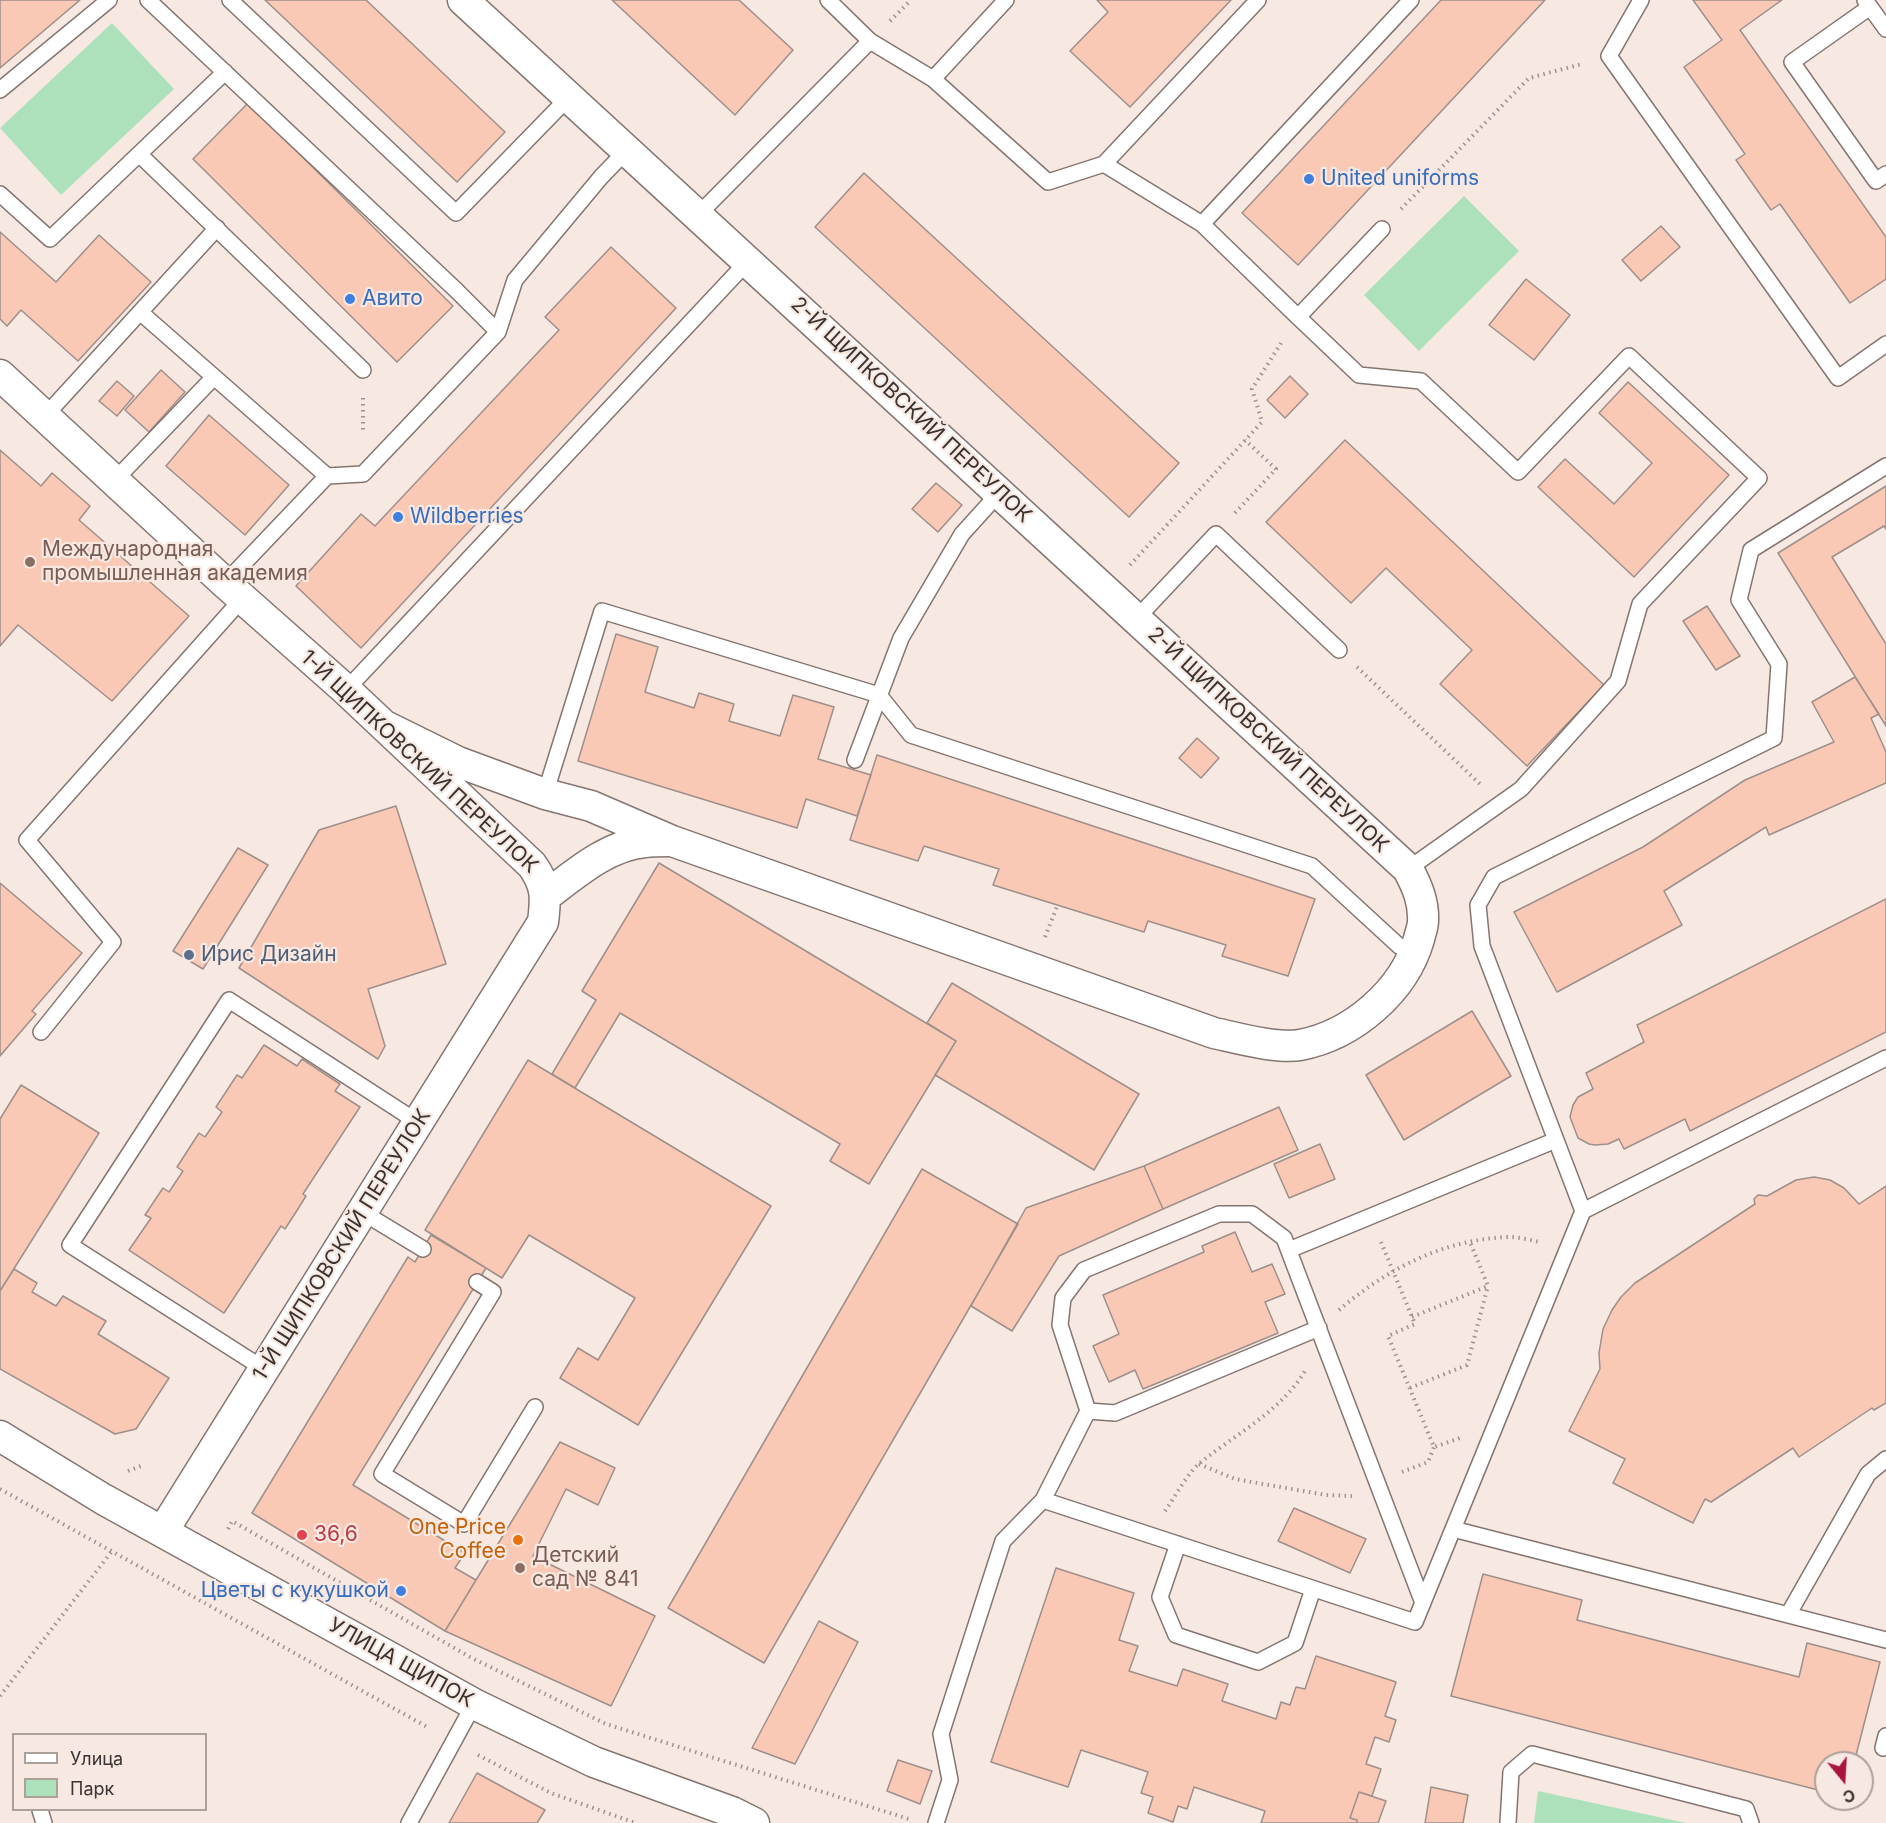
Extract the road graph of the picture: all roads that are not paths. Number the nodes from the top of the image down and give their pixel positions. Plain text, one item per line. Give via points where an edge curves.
1 (109, 0) edge
2 (148, 0) edge
3 (231, 0) edge
4 (464, 0) edge
5 (1006, 0) edge
6 (1258, 0) edge
7 (1411, 0) edge
8 (1641, 0) edge
9 (832, 1) edge
10 (1868, 3) edge
11 (1886, 29) edge
12 (870, 41) junction
13 (225, 72) junction
14 (933, 79) junction
15 (0, 90) edge
16 (568, 98) junction
17 (627, 150) junction
18 (139, 154) junction
19 (1104, 164) junction
20 (1886, 174) edge
21 (0, 194) edge
22 (698, 215) junction
23 (1202, 224) junction
24 (217, 228) junction
25 (1382, 229) road end
26 (748, 261) junction
27 (140, 312) junction
28 (1298, 317) junction
29 (498, 332) junction
30 (1886, 344) edge
31 (363, 370) road end
32 (0, 375) edge
33 (214, 377) junction
34 (45, 416) junction
35 (1886, 466) edge
36 (327, 476) junction
37 (114, 481) junction
38 (1000, 492) junction
39 (234, 591) junction
40 (1137, 618) junction
41 (1339, 650) road end
42 (346, 690) junction
43 (879, 695) junction
44 (387, 727) junction
45 (855, 760) dead end
46 (545, 794) junction
47 (672, 841) junction
48 (1408, 869) junction
49 (546, 896) junction
50 (1415, 954) junction
51 (41, 1032) dead end
52 (1886, 1058) edge
53 (419, 1123) junction
54 (1556, 1140) junction
55 (1583, 1211) junction
56 (362, 1212) junction
57 (423, 1249) dead end
58 (1289, 1250) junction
59 (477, 1282) dead end
60 (1319, 1328) junction
61 (264, 1369) junction
62 (535, 1407) dead end
63 (1088, 1411) junction
64 (0, 1436) edge
65 (1886, 1459) edge
66 (1043, 1500) junction
67 (1453, 1529) junction
68 (163, 1531) junction
69 (1178, 1544) junction
70 (1313, 1588) junction
71 (1423, 1603) junction
72 (1788, 1615) junction
73 (1886, 1640) edge
74 (474, 1704) junction
75 (409, 1823) edge
76 (754, 1823) edge
77 (936, 1823) edge
78 (1508, 1823) edge
79 (1751, 1823) edge

1 - 15 lane
2 - 13 lane
3 - 16 lane via 456,213
4 - 16 street, 2-Й ЩИПКОВСКИЙ ПЕРЕУЛОК
5 - 14 lane
6 - 19 lane
7 - 23 lane
8 - 30 lane via 1609,57 1838,378
9 - 12 lane
10 - 11 lane
10 - 20 lane via 1792,62 1876,181
12 - 14 lane
12 - 22 lane
13 - 18 lane
13 - 29 lane
14 - 19 lane via 1048,182
16 - 17 street, 2-Й ЩИПКОВСКИЙ ПЕРЕУЛОК
17 - 22 street, 2-Й ЩИПКОВСКИЙ ПЕРЕУЛОК
17 - 29 lane via 515,280
18 - 21 lane via 50,239
18 - 24 lane
19 - 23 lane
22 - 26 street, 2-Й ЩИПКОВСКИЙ ПЕРЕУЛОК
23 - 28 lane
24 - 27 lane
24 - 31 lane
25 - 28 lane
26 - 38 street, 2-Й ЩИПКОВСКИЙ ПЕРЕУЛОК
26 - 42 lane
27 - 33 lane
27 - 34 lane
28 - 48 lane via 1359,375 1421,381 1518,472 1629,356 1759,478 1640,604 1618,681 1521,789
29 - 36 lane via 363,474
32 - 34 street, 1-Й ЩИПКОВСКИЙ ПЕРЕУЛОК
33 - 36 lane
33 - 37 lane
34 - 37 street, 1-Й ЩИПКОВСКИЙ ПЕРЕУЛОК
35 - 54 lane via 1751,550 1739,600 1779,664 1774,738 1494,877 1478,905 1482,946
36 - 39 lane
37 - 39 street, 1-Й ЩИПКОВСКИЙ ПЕРЕУЛОК
38 - 40 street, 2-Й ЩИПКОВСКИЙ ПЕРЕУЛОК
38 - 43 lane via 962,534 901,638
39 - 42 street, 1-Й ЩИПКОВСКИЙ ПЕРЕУЛОК
39 - 51 lane via 27,840 114,942
40 - 41 lane via 1216,534
40 - 48 street, 2-Й ЩИПКОВСКИЙ ПЕРЕУЛОК
42 - 44 street, 1-Й ЩИПКОВСКИЙ ПЕРЕУЛОК
43 - 45 lane
43 - 46 lane via 602,611
43 - 50 lane via 911,735 1312,866 1399,946
44 - 46 street, 2-Й ЩИПКОВСКИЙ ПЕРЕУЛОК via 458,762
44 - 49 street, 1-Й ЩИПКОВСКИЙ ПЕРЕУЛОК via 532,865 541,877
46 - 47 street, 2-Й ЩИПКОВСКИЙ ПЕРЕУЛОК via 591,806
47 - 49 street, 2-Й ЩИПКОВСКИЙ ПЕРЕУЛОК via 643,842 616,850
47 - 50 street, 2-Й ЩИПКОВСКИЙ ПЕРЕУЛОК via 1214,1033 1264,1043 1298,1046 1327,1038 1364,1016 1394,988
48 - 50 street, 2-Й ЩИПКОВСКИЙ ПЕРЕУЛОК via 1420,892 1423,922
49 - 53 street, 1-Й ЩИПКОВСКИЙ ПЕРЕУЛОК via 543,922
52 - 55 lane
53 - 56 street, 1-Й ЩИПКОВСКИЙ ПЕРЕУЛОК
53 - 61 lane via 229,1000 70,1245
54 - 55 lane
54 - 58 lane
55 - 67 lane
56 - 57 lane
56 - 61 street, 1-Й ЩИПКОВСКИЙ ПЕРЕУЛОК
58 - 60 lane
58 - 63 lane via 1284,1238 1252,1214 1219,1214 1084,1270 1063,1298 1060,1325
59 - 62 lane via 493,1292 382,1474 464,1524
60 - 63 lane via 1115,1413
60 - 71 lane
61 - 68 street, 1-Й ЩИПКОВСКИЙ ПЕРЕУЛОК
63 - 66 lane
64 - 68 street, УЛИЦА ЩИПОК
65 - 72 lane via 1868,1474
66 - 69 lane
66 - 77 lane via 1003,1541 999,1553 940,1734 950,1780
67 - 71 lane
67 - 72 lane
68 - 74 street, УЛИЦА ЩИПОК
69 - 70 lane
69 - 70 lane via 1160,1598 1176,1635 1196,1642 1258,1662 1295,1643
70 - 71 lane via 1415,1622
72 - 73 lane
74 - 75 lane
74 - 76 street, УЛИЦА ЩИПОК via 594,1762
78 - 79 lane via 1510,1772 1532,1754 1746,1809

